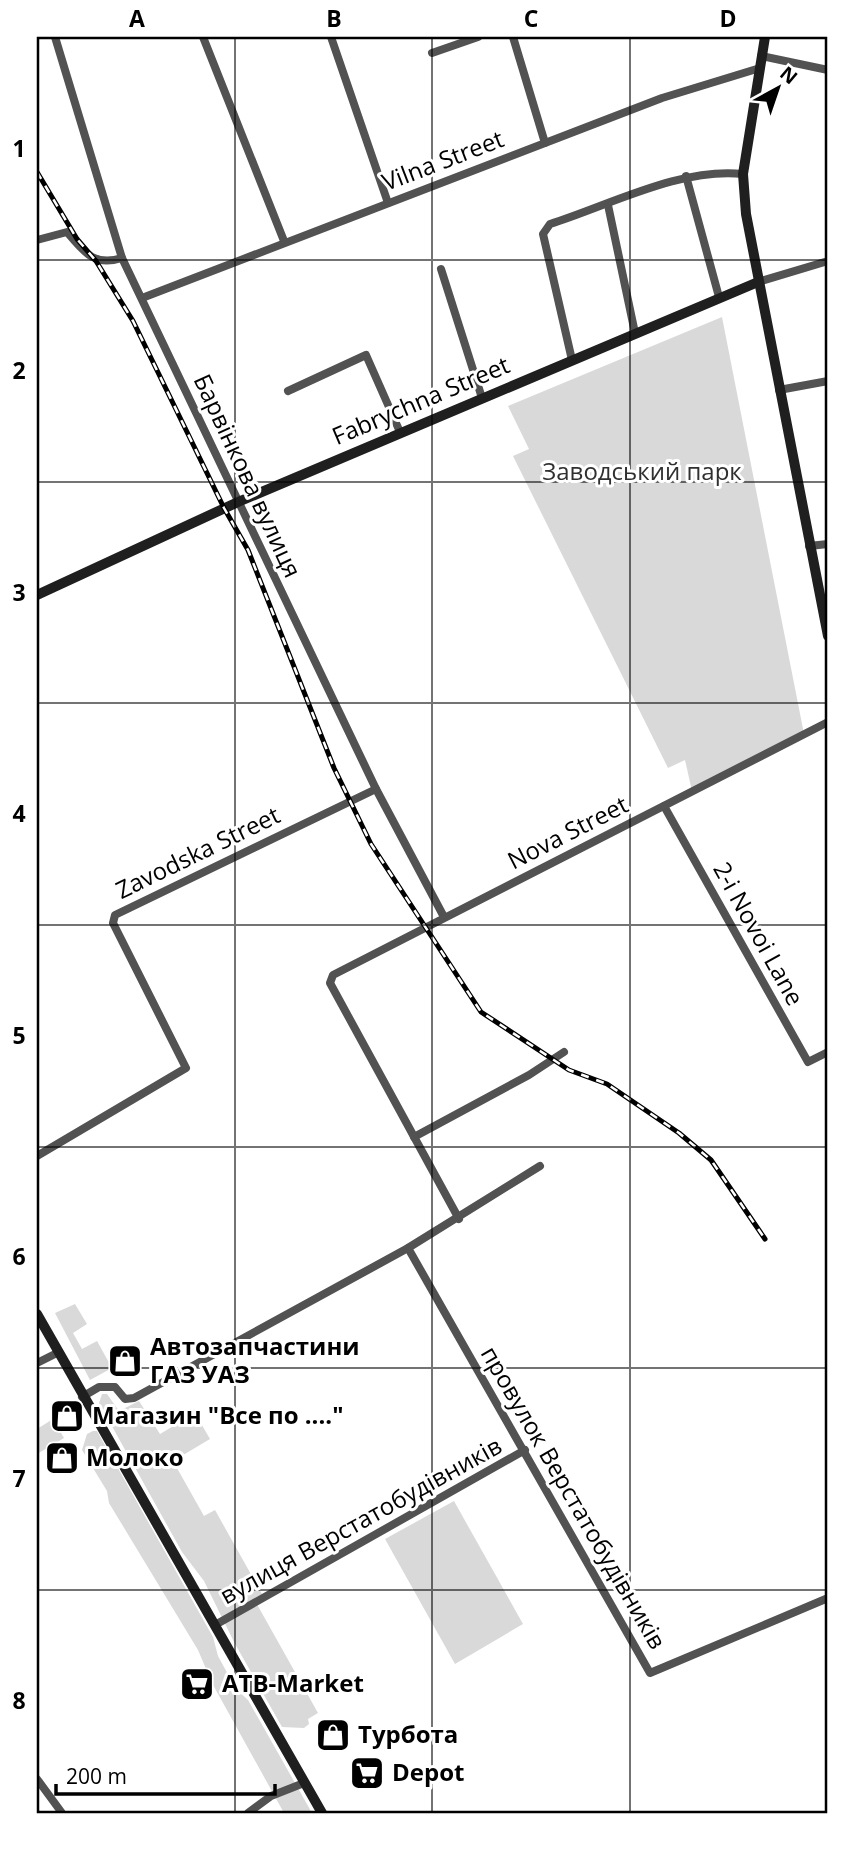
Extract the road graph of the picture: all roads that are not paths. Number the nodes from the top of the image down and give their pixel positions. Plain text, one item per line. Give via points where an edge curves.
1 (55, 37) edge
2 (204, 37) edge
3 (331, 37) edge
4 (478, 37) edge
5 (513, 37) edge
6 (765, 37) edge
7 (432, 53) dead end
8 (761, 56) junction
9 (760, 68) junction
10 (828, 70) edge
11 (545, 143) junction
12 (743, 174) junction
13 (686, 176) junction
14 (388, 203) junction
15 (607, 205) junction
16 (37, 240) edge
17 (284, 241) junction
18 (122, 258) junction
19 (828, 261) edge
20 (441, 269) dead end
21 (758, 282) junction
22 (719, 297) junction
23 (142, 298) junction
24 (635, 333) junction
25 (572, 360) junction
26 (828, 381) edge
27 (779, 390) junction
28 (288, 391) dead end
29 (482, 398) junction
30 (400, 432) junction
31 (238, 502) junction
32 (828, 544) edge
33 (809, 546) junction
34 (37, 595) edge
35 (828, 636) edge
36 (828, 722) edge
37 (376, 789) junction
38 (664, 806) junction
39 (444, 917) junction
40 (564, 1052) dead end
41 (828, 1052) edge
42 (414, 1137) junction
43 (37, 1156) edge
44 (540, 1166) dead end
45 (459, 1219) junction
46 (408, 1248) junction
47 (37, 1314) edge
48 (57, 1353) junction
49 (37, 1363) edge
50 (82, 1397) junction
51 (525, 1450) junction
52 (828, 1598) edge
53 (215, 1625) junction
54 (37, 1779) edge
55 (304, 1783) junction
56 (62, 1813) edge
57 (248, 1813) edge
58 (321, 1813) edge

1 - 18 street, Барвінкова вулиця
2 - 17 street
3 - 14 street
4 - 7 street
5 - 11 street
6 - 8 main road
8 - 9 main road
8 - 10 street
9 - 11 street, Vilna Street via 662,98
9 - 12 main road
11 - 14 street, Vilna Street
12 - 13 street
12 - 21 main road
13 - 15 street
13 - 22 street
14 - 17 street, Vilna Street
15 - 24 street
15 - 25 street via 550,224 543,234
16 - 18 street via 67,232 93,258 106,263
17 - 23 street, Vilna Street
18 - 23 street, Барвінкова вулиця
19 - 21 street, Fabrychna Street
20 - 29 street
21 - 22 main road, Fabrychna Street
21 - 27 main road
22 - 24 main road, Fabrychna Street
23 - 31 street, Барвінкова вулиця
24 - 25 main road, Fabrychna Street
25 - 29 main road, Fabrychna Street
26 - 27 street
27 - 33 main road
28 - 30 street via 366,355
29 - 30 main road, Fabrychna Street
30 - 31 main road, Fabrychna Street
31 - 34 main road, Fabrychna Street
31 - 37 street, Барвінкова вулиця
32 - 33 street
33 - 35 main road
36 - 38 street, Nova Street
37 - 39 street, Барвінкова вулиця
37 - 43 street, Zavodska Street via 115,915 113,923 186,1068
38 - 39 street, Nova Street
38 - 41 street, 2-i Novoi Lane via 808,1062
39 - 42 street, Nova Street via 340,970 330,983
40 - 42 street
42 - 45 street
44 - 45 street
45 - 46 street
46 - 50 street via 134,1398 125,1399 116,1387 99,1387
46 - 51 street, провулок Верстатобудівників
47 - 48 main road
48 - 49 street
48 - 50 main road
50 - 53 main road
51 - 52 street, провулок Верстатобудівників via 650,1673
51 - 53 street, вулиця Верстатобудівників
53 - 55 main road
54 - 56 street
55 - 57 street via 271,1796
55 - 58 main road

